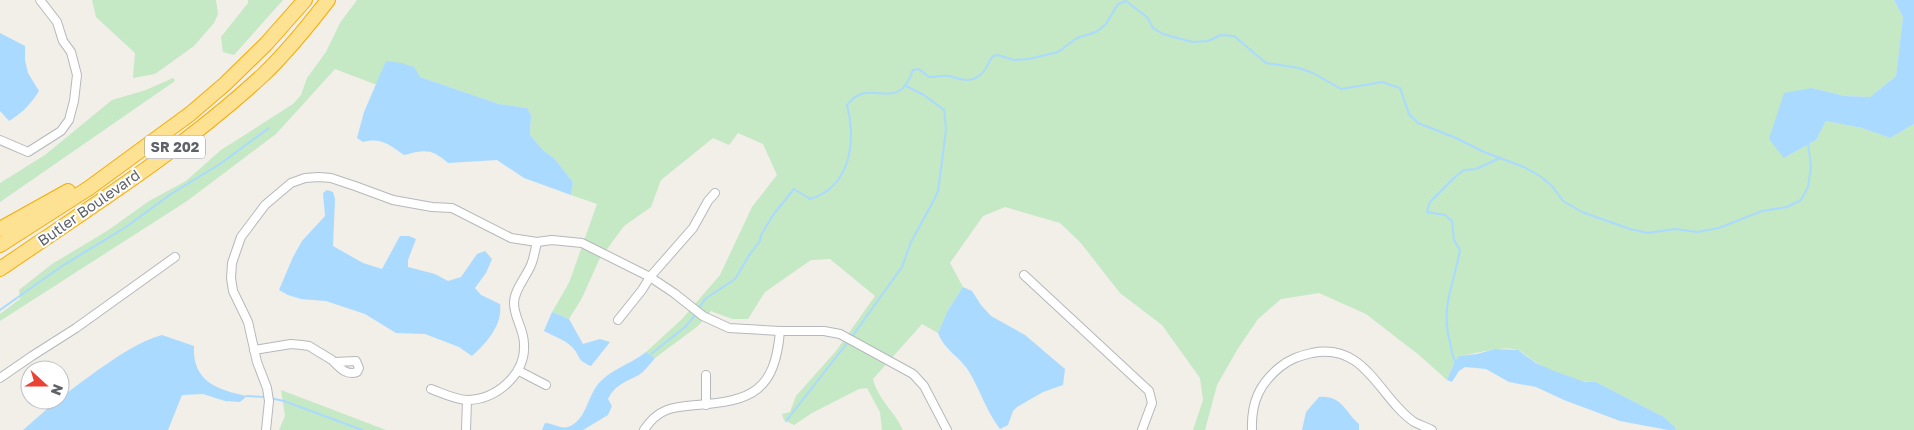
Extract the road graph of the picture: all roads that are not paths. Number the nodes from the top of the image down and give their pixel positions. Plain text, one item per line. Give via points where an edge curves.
1 (40, 0) edge
2 (305, 0) edge
3 (328, 0) edge
4 (161, 136) junction
5 (0, 140) edge
6 (715, 193) dead end
7 (0, 229) edge
8 (537, 242) junction
9 (0, 245) edge
10 (175, 257) dead end
11 (0, 270) edge
12 (1024, 276) dead end
13 (650, 277) junction
14 (618, 320) dead end
15 (780, 331) junction
16 (254, 350) junction
17 (334, 362) dead end
18 (518, 371) junction
19 (706, 375) dead end
20 (0, 378) edge
21 (546, 385) dead end
22 (431, 389) dead end
23 (467, 400) junction
24 (706, 404) junction
25 (266, 430) edge
26 (466, 430) edge
27 (644, 430) edge
28 (947, 430) edge
29 (1142, 430) edge
30 (1252, 430) edge
31 (1432, 430) edge

1 - 5 street via 57,22 63,41 72,52 76,75 69,120 61,132 28,152
2 - 4 highway, Butler Boulevard / SR 202 via 226,84
3 - 11 highway, Butler Boulevard / SR 202 via 264,74 214,118
4 - 7 highway
4 - 9 highway, Butler Boulevard / SR 202 via 89,188
6 - 13 street via 693,228
8 - 13 street via 582,243
8 - 16 street via 511,238 452,208 392,200 331,178 305,178 291,183 265,205 241,237 232,263 233,291 248,322
8 - 18 street via 532,264 515,296 515,315 524,344
10 - 20 street
12 - 29 street via 1149,391 1152,403
13 - 14 street
13 - 15 street via 703,316 730,328
15 - 24 street via 774,367 768,380 739,400
15 - 28 street via 840,334 913,374 924,386
16 - 17 street via 292,344 309,346
16 - 25 street via 267,388
18 - 21 street
18 - 23 street via 507,384 484,397
19 - 24 street
22 - 23 street
23 - 26 street
24 - 27 street via 666,410 654,417
30 - 31 street via 1255,400 1271,374 1290,359 1319,352 1351,358 1414,421

